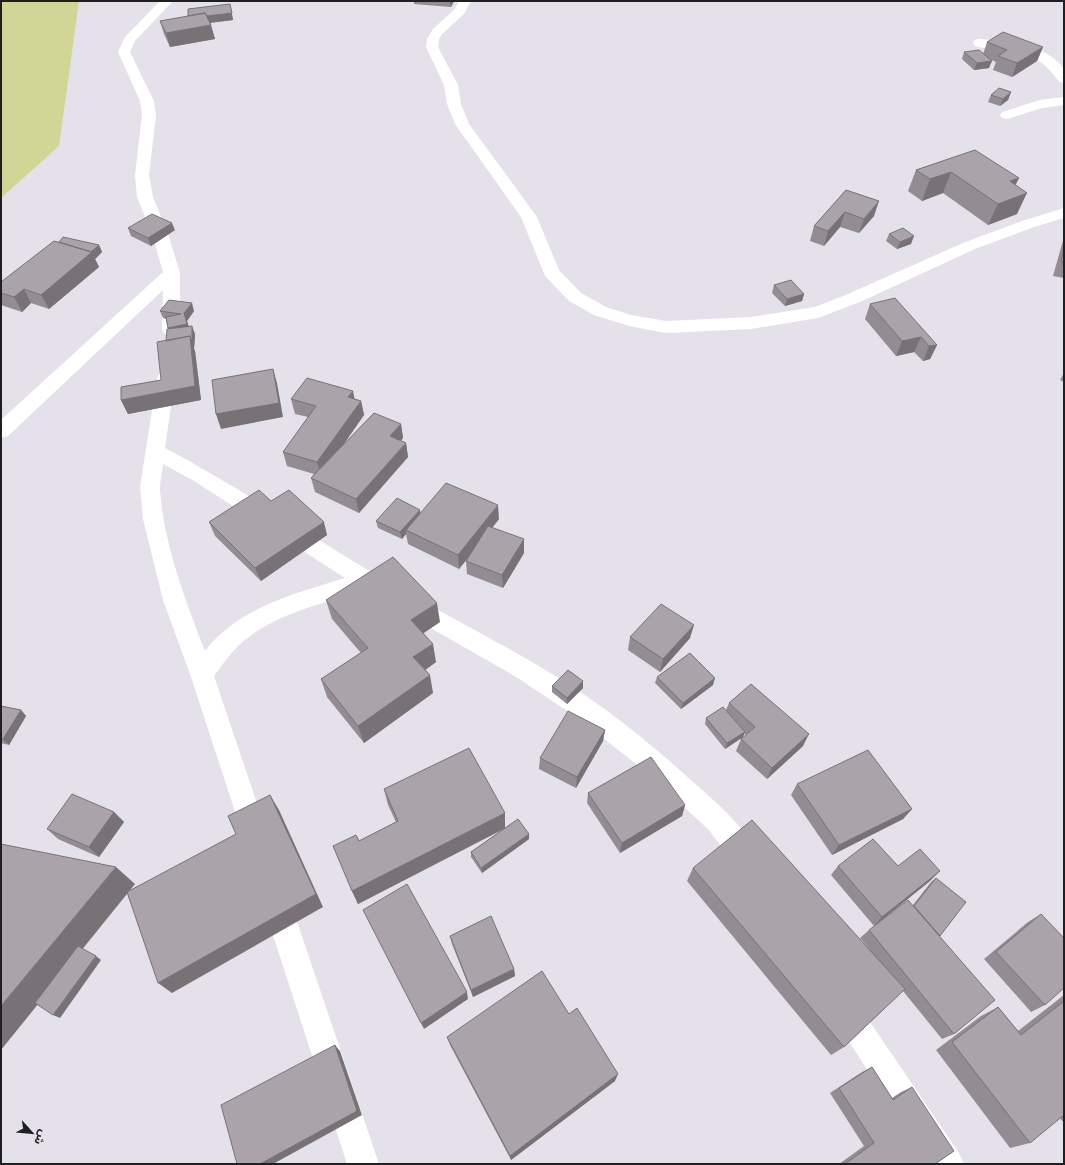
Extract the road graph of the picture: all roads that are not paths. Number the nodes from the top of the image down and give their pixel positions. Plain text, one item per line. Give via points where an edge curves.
1 (167, 1) edge
2 (465, 1) edge
3 (979, 43) dead end
4 (1064, 79) edge
5 (1064, 101) edge
6 (1007, 115) dead end
7 (1064, 213) edge
8 (172, 273) junction
9 (170, 341) edge
10 (167, 363) edge
11 (1, 431) edge
12 (155, 451) junction
13 (366, 580) junction
14 (202, 674) junction
15 (761, 879) edge
16 (831, 988) edge
17 (363, 1164) edge
18 (948, 1164) edge

1 - 8 street via 129,40 124,52 147,101 149,115 142,175 145,197
2 - 7 street via 460,11 437,32 432,47 451,85 454,104 462,124 529,217 551,272 575,297 600,311 666,327 751,323 818,312 969,246
3 - 4 street via 1006,44 1035,53 1059,69
5 - 6 street via 1040,104
8 - 9 street
8 - 11 street
10 - 12 street
12 - 13 street via 201,476
12 - 14 street via 150,487 153,519 174,600
13 - 14 street via 304,600 250,623 223,646
13 - 15 street via 521,668 581,706 653,762 718,821
14 - 17 street
16 - 18 street

